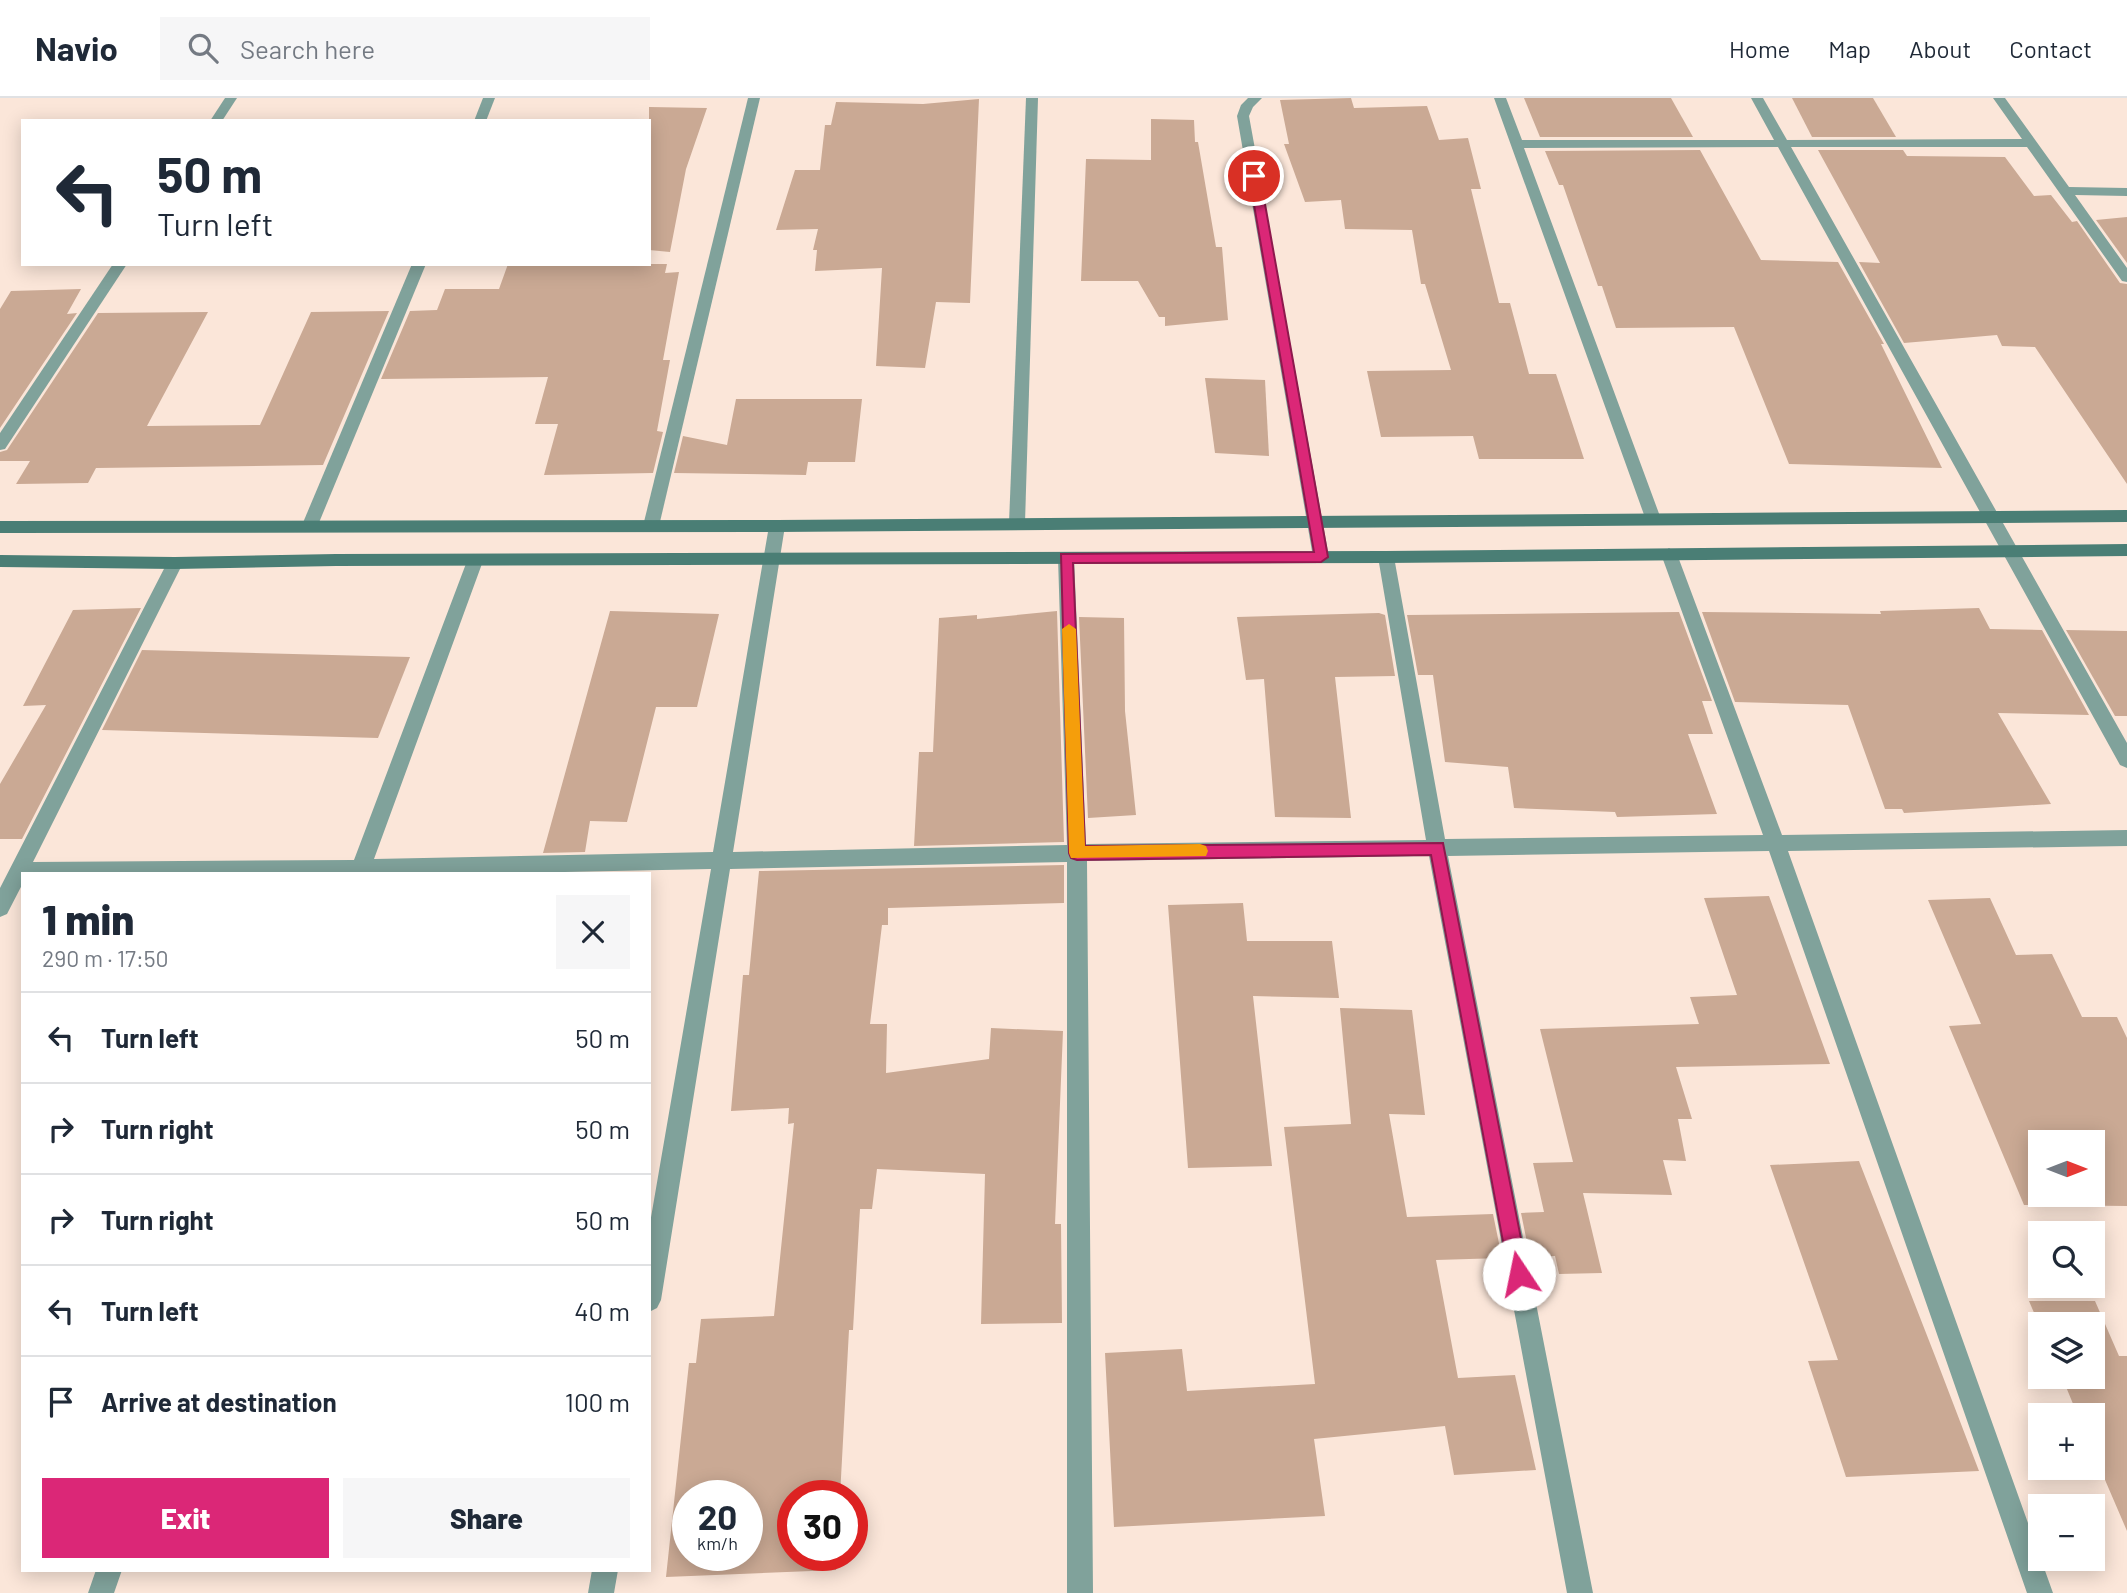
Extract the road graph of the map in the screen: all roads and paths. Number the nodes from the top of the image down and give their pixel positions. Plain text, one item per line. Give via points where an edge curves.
1 (231, 98) edge
2 (489, 98) edge
3 (754, 98) edge
4 (1032, 98) edge
5 (1256, 98) edge
6 (1500, 98) edge
7 (1757, 98) edge
8 (1999, 98) edge
9 (217, 119) edge
10 (481, 119) edge
11 (1782, 142) junction
12 (2031, 143) junction
13 (1516, 144) junction
14 (2066, 191) junction
15 (2127, 191) edge
16 (119, 266) edge
17 (418, 266) edge
18 (2127, 278) edge
19 (0, 445) edge
20 (2127, 516) edge
21 (1989, 517) junction
22 (1653, 519) junction
23 (1017, 523) junction
24 (1313, 523) junction
25 (310, 525) junction
26 (651, 526) junction
27 (777, 526) junction
28 (0, 527) edge
29 (2008, 550) junction
30 (2127, 550) edge
31 (1669, 554) junction
32 (1321, 557) junction
33 (1386, 557) junction
34 (771, 558) junction
35 (1066, 558) junction
36 (0, 561) edge
37 (475, 561) junction
38 (175, 563) junction
39 (2127, 760) edge
40 (2127, 838) edge
41 (1776, 844) junction
42 (1437, 848) junction
43 (1077, 853) junction
44 (722, 860) junction
45 (360, 870) edge
46 (19, 872) junction
47 (0, 908) edge
48 (651, 1288) edge
49 (108, 1572) edge
50 (605, 1572) edge
51 (101, 1593) edge
52 (601, 1593) edge
53 (1080, 1593) edge
54 (1580, 1593) edge
55 (2040, 1593) edge

1 - 9 street
2 - 10 street
3 - 26 street
4 - 23 street
5 - 24 street via 1243,116
6 - 13 street
7 - 11 street
8 - 12 street
11 - 12 street
11 - 13 street
11 - 21 street
12 - 14 street
13 - 22 street
14 - 15 street
14 - 18 street
16 - 19 street
17 - 25 street
20 - 21 main road
21 - 22 main road
21 - 29 street
22 - 24 main road
23 - 24 main road
23 - 27 main road
24 - 32 street
25 - 26 main road
25 - 28 main road
26 - 27 main road
27 - 34 street
29 - 30 main road
29 - 31 main road
29 - 39 street
31 - 33 main road
31 - 41 street
32 - 33 main road
32 - 35 main road
33 - 42 street
34 - 35 main road
34 - 37 main road
34 - 44 street
35 - 43 street
36 - 38 main road
37 - 38 main road
37 - 45 street
38 - 46 street
40 - 41 street
41 - 42 street
41 - 55 street
42 - 43 street
42 - 54 street
43 - 44 street
43 - 53 street
44 - 45 street
44 - 48 street
45 - 46 street
46 - 47 street
49 - 51 street
50 - 52 street

